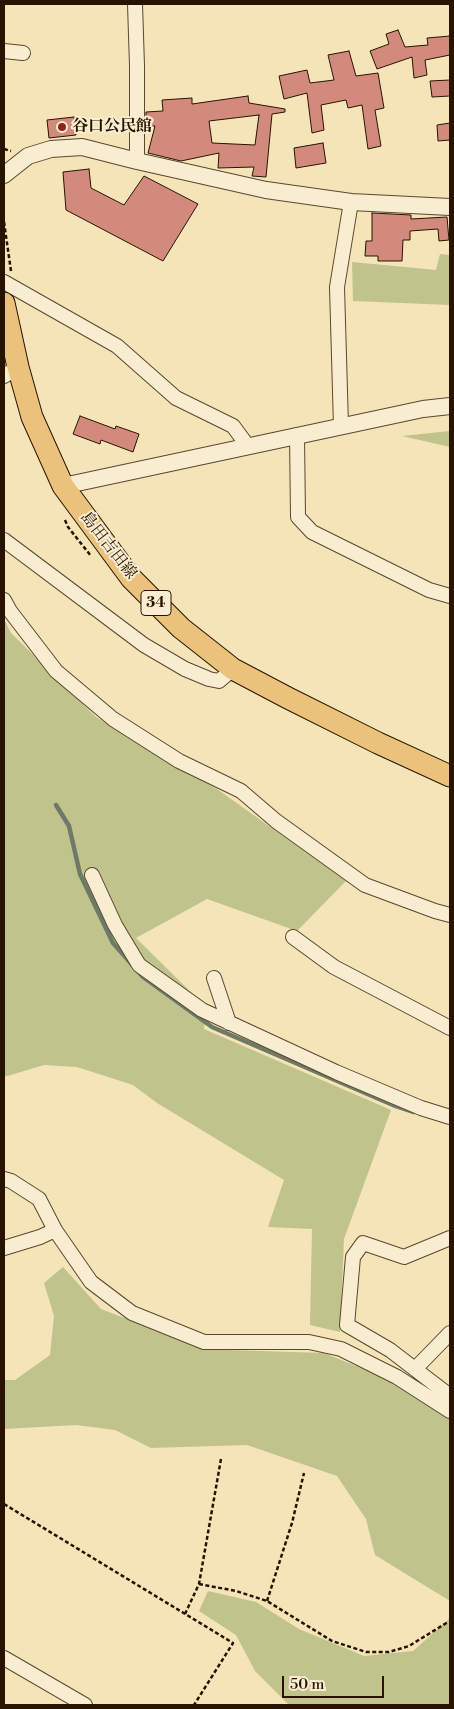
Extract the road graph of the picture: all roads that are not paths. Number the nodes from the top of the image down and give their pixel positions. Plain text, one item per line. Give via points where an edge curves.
1 (134, 4) edge
2 (4, 51) edge
3 (23, 53) dead end
4 (137, 161) junction
5 (4, 175) edge
6 (351, 202) junction
7 (450, 207) edge
8 (7, 277) edge
9 (4, 303) edge
10 (11, 372) edge
11 (450, 406) edge
12 (341, 426) junction
13 (297, 435) junction
14 (247, 445) junction
15 (63, 486) junction
16 (4, 540) edge
17 (450, 596) edge
18 (4, 600) edge
19 (233, 669) junction
20 (450, 776) edge
21 (92, 875) dead end
22 (450, 915) edge
23 (293, 938) dead end
24 (214, 978) dead end
25 (229, 1023) junction
26 (450, 1028) edge
27 (450, 1117) edge
28 (4, 1179) edge
29 (55, 1230) junction
30 (450, 1238) edge
31 (4, 1248) edge
32 (450, 1332) edge
33 (414, 1369) junction
34 (450, 1396) edge
35 (450, 1411) edge
36 (4, 1658) edge
37 (85, 1705) edge

1 - 4 street
2 - 3 street
4 - 5 street via 82,147 51,149 28,156
4 - 6 street via 266,190
6 - 7 street
6 - 12 street via 337,287
8 - 14 street via 117,346 176,398 233,426
9 - 10 main road, 島田吉田線 / 34
10 - 15 main road, 島田吉田線 / 34
11 - 12 street via 423,408
12 - 13 street
13 - 14 street
13 - 17 street via 298,517 312,532 429,590
14 - 15 street
15 - 19 main road, 島田吉田線 / 34 via 131,578 181,628
16 - 19 street via 144,645 185,669 219,681
18 - 22 street via 56,671 113,719 179,761 241,791 276,821 365,885
19 - 20 main road, 島田吉田線 / 34 via 353,731
21 - 25 street via 115,925 139,964 202,1010
23 - 26 street via 334,967
24 - 25 street
25 - 27 street via 336,1072
28 - 29 street via 39,1199
29 - 31 street
29 - 35 street via 91,1282 132,1313 204,1342 309,1342 341,1349 397,1377
30 - 33 street via 404,1256 363,1243 353,1257 347,1324
32 - 33 street
33 - 34 street
36 - 37 street

